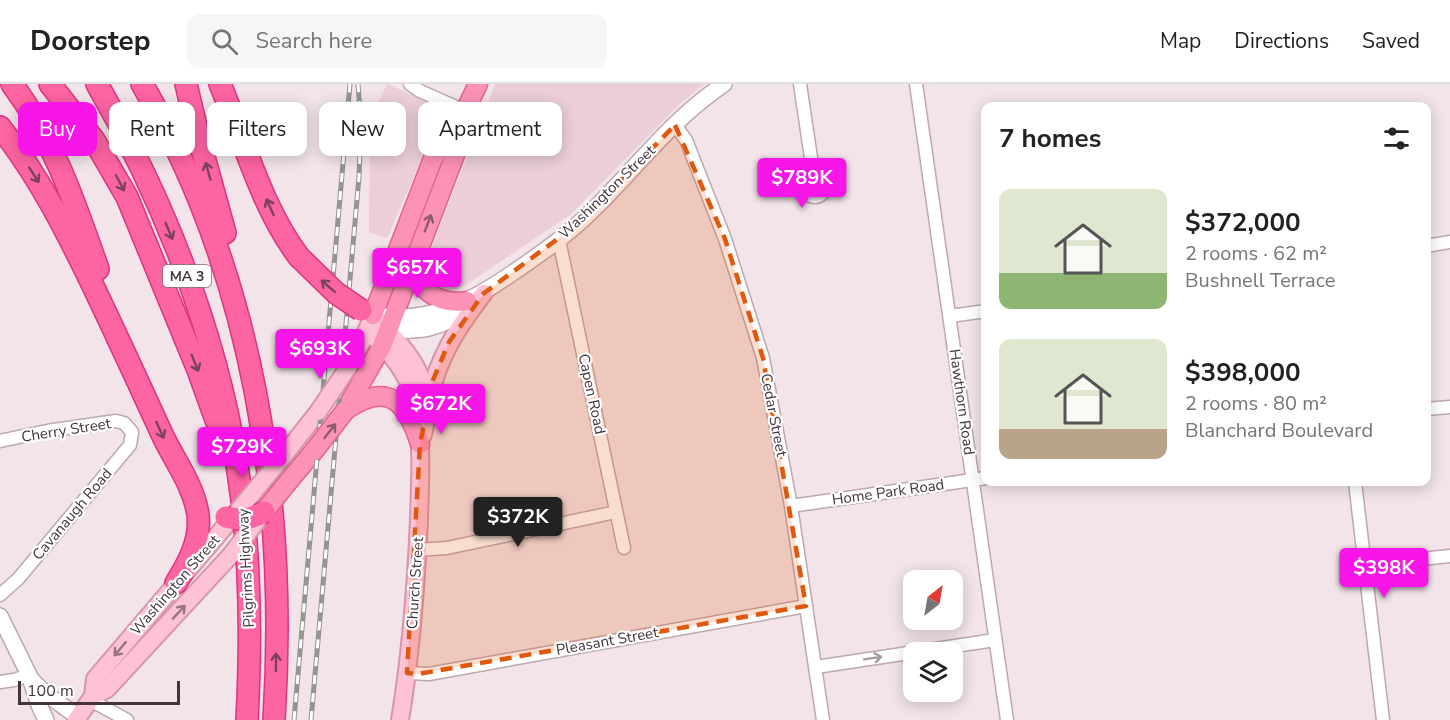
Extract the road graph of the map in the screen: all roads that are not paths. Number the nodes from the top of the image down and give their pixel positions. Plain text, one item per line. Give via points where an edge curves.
1 (12, 84) edge
2 (50, 84) edge
3 (97, 84) edge
4 (142, 84) edge
5 (186, 84) edge
6 (220, 84) edge
7 (410, 84) edge
8 (478, 84) edge
9 (724, 84) edge
10 (800, 84) edge
11 (916, 84) edge
12 (445, 102) edge
13 (469, 102) edge
14 (675, 125) junction
15 (0, 127) edge
16 (435, 156) edge
17 (454, 156) edge
18 (814, 178) dead end
19 (559, 240) junction
20 (1450, 242) edge
21 (1431, 245) edge
22 (417, 251) junction
23 (476, 297) junction
24 (981, 312) edge
25 (950, 316) junction
26 (377, 325) junction
27 (137, 380) junction
28 (256, 392) junction
29 (1450, 407) edge
30 (1431, 409) edge
31 (345, 411) junction
32 (427, 417) junction
33 (130, 428) joint
34 (0, 441) edge
35 (420, 444) junction
36 (979, 479) edge
37 (186, 480) junction
38 (1355, 486) edge
39 (791, 506) junction
40 (264, 512) junction
41 (616, 512) junction
42 (232, 523) junction
43 (624, 548) dead end
44 (417, 550) junction
45 (1450, 556) edge
46 (1365, 565) junction
47 (176, 583) junction
48 (0, 595) edge
49 (806, 606) junction
50 (0, 616) edge
51 (995, 640) junction
52 (816, 667) junction
53 (407, 673) junction
54 (29, 675) junction
55 (0, 682) edge
56 (91, 698) junction
57 (77, 718) edge
58 (46, 720) edge
59 (127, 720) edge
60 (247, 720) edge
61 (274, 720) edge
62 (400, 720) edge
63 (823, 720) edge
64 (1007, 720) edge
65 (1383, 720) edge

1 - 27 highway via 63,172
2 -> 42 highway via 102,151 139,221 212,407
3 -> 42 highway, Pilgrims Highway / MA 3 via 157,202 214,364 231,433
4 - 28 highway, Pilgrims Highway / MA 3 via 189,174 218,249
28 -> 5 highway via 240,291
26 -> 6 highway, bridge via 336,293 286,240
7 - 12 street
8 - 13 main road
9 - 14 street, Washington Street
10 - 18 street
11 - 25 street, Hawthorn Road
14 - 19 street, Washington Street via 596,208
14 - 39 street, Cedar Street via 686,140 748,308 768,382
15 -> 27 highway via 65,228
16 - 26 main road
22 -> 17 main road
19 - 23 street, Washington Street
19 - 41 street, Capen Road
20 - 21 street
22 - 23 main road via 417,274 426,290 453,303
22 - 26 main road
23 - 26 street, Washington Street via 420,316
23 - 32 main road via 443,354 433,380
24 - 25 street
25 - 36 street, Hawthorn Road
26 - 31 main road, Washington Street
26 - 32 main road, Church Street via 406,350 417,370 425,392
26 - 35 main road, Church Street via 409,387
26 - 42 main road, Washington Street, bridge via 318,412
27 -> 37 highway
61 -> 28 highway, Pilgrims Highway / MA 3 via 274,539
29 - 30 street
31 - 35 main road via 373,396 392,398 412,421
40 -> 31 main road, Washington Street, bridge
32 - 35 main road, Church Street
33 - 34 street, Cherry Street via 116,421
33 - 48 street, Cavanaugh Road via 130,445 18,579
35 - 44 main road, Church Street
36 - 39 street, Home Park Road
36 - 51 street, Hawthorn Road
37 - 42 highway via 207,506
37 - 47 highway via 196,507 198,533
38 - 46 street
39 - 49 street, Cedar Street
40 - 42 highway, bridge
56 -> 40 main road, Washington Street, bridge via 108,689 230,556
41 - 43 street, Capen Road
41 - 44 street via 447,548
42 - 47 main road, Washington Street
42 - 60 highway, Pilgrims Highway / MA 3 via 250,609
44 - 53 main road, Church Street
45 - 46 street
46 - 65 street
47 -> 56 main road, Washington Street via 95,679
49 - 52 street, Cedar Street
49 - 53 street, Pleasant Street via 429,674
50 - 54 street
52 -> 51 street
51 - 64 street, Hawthorn Road
52 - 63 street, Cedar Street
53 - 62 main road, Church Street
54 - 55 street
54 - 57 street via 39,689
54 - 58 street
56 - 57 main road, Washington Street
56 - 59 street

